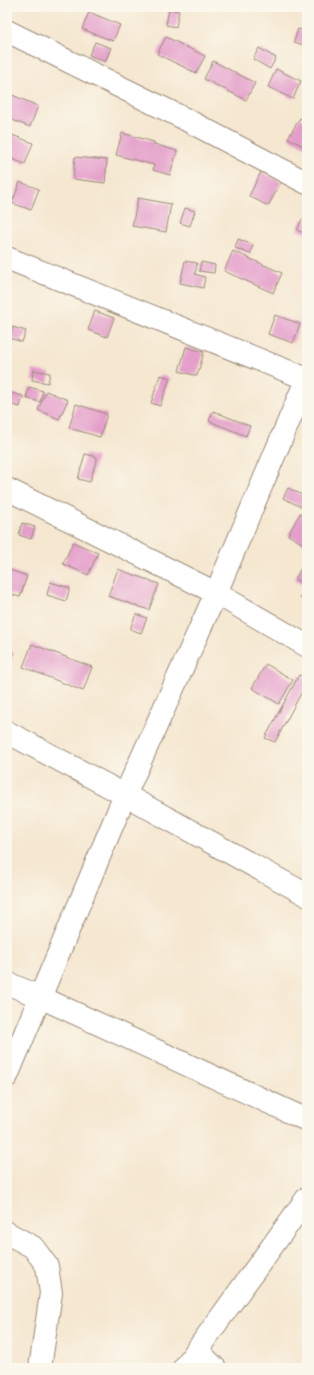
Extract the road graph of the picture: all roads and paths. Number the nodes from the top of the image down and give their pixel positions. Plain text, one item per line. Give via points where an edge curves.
1 (7, 31) edge
2 (307, 183) edge
3 (7, 258) edge
4 (307, 379) edge
5 (7, 489) edge
6 (216, 593) junction
7 (307, 646) edge
8 (7, 732) edge
9 (125, 795) junction
10 (307, 895) edge
11 (7, 983) edge
12 (40, 997) junction
13 (7, 1076) edge
14 (307, 1120) edge
15 (304, 1209) edge
16 (7, 1233) edge
17 (196, 1350) junction
18 (40, 1368) edge
19 (184, 1368) edge
20 (215, 1368) edge

1 - 2 street
3 - 4 street
4 - 6 street
5 - 6 street
6 - 7 street
6 - 9 street
8 - 9 street
9 - 10 street
9 - 12 street
11 - 12 street
12 - 13 street
12 - 14 street
15 - 17 street
16 - 18 street via 33,1247 47,1266 51,1293
17 - 19 street
17 - 20 street

